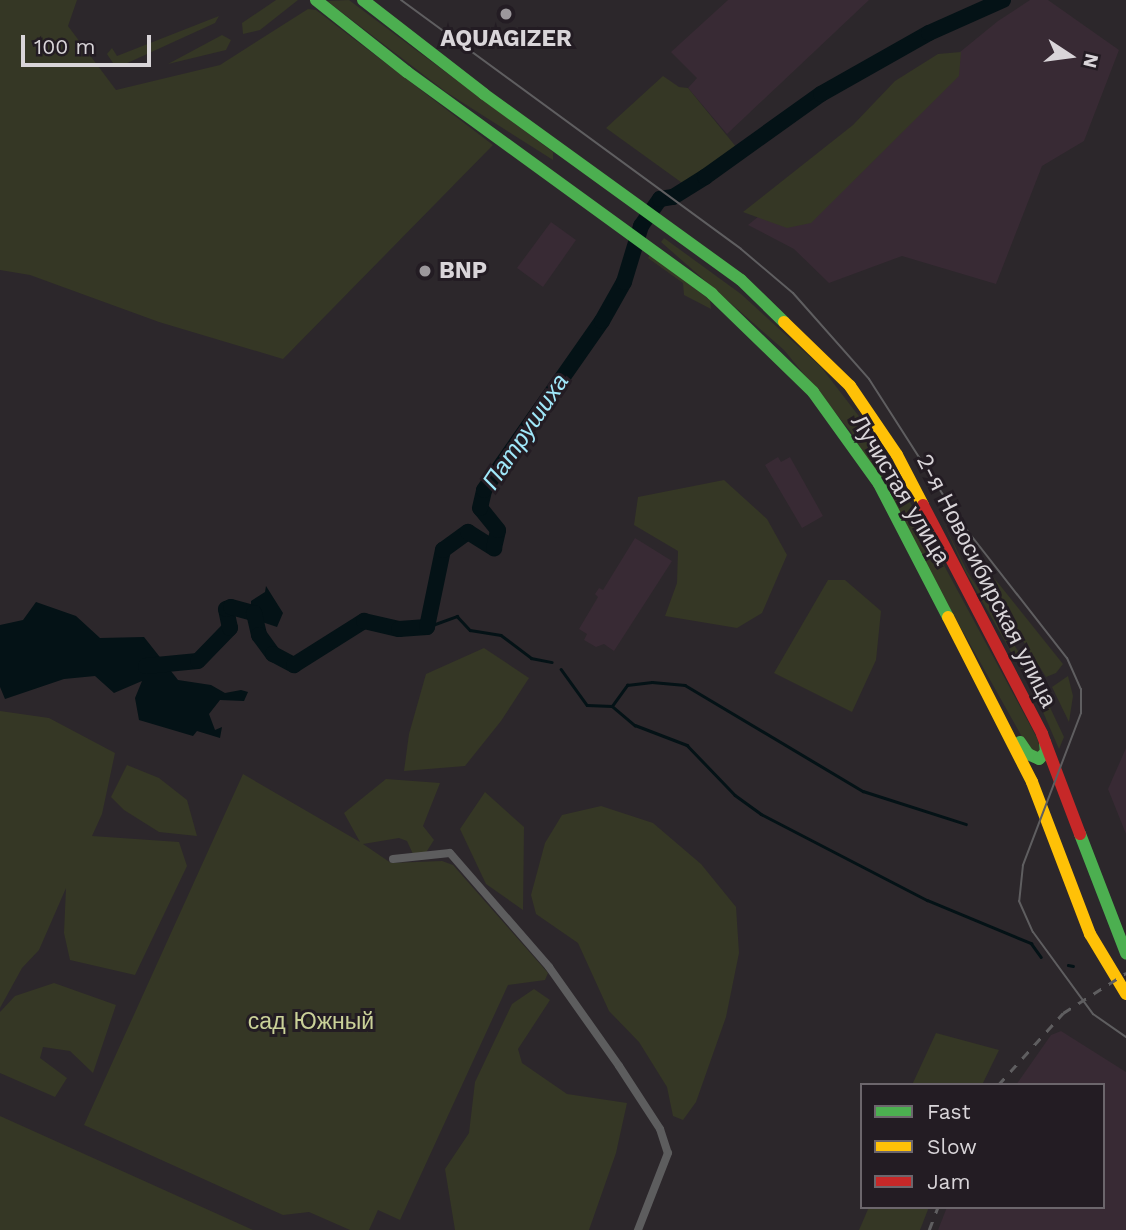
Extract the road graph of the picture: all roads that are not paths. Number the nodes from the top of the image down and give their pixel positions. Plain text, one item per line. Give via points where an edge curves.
1 (316, 0) edge
2 (363, 0) edge
3 (992, 701) junction
4 (1045, 742) junction
5 (393, 859) dead end
6 (1126, 953) edge
7 (1126, 995) edge
8 (638, 1230) edge

1 - 3 main road, Лучистая улица via 664,258 759,335 832,415 878,484
2 - 4 main road, 2-я Новосибирская улица via 763,299 857,395 897,456
3 - 4 main road via 1031,757 1044,755
3 - 7 main road, Лучистая улица via 1044,808 1090,934
4 - 6 main road, 2-я Новосибирская улица
5 - 8 street via 450,853 548,967 619,1066 660,1129 668,1153

